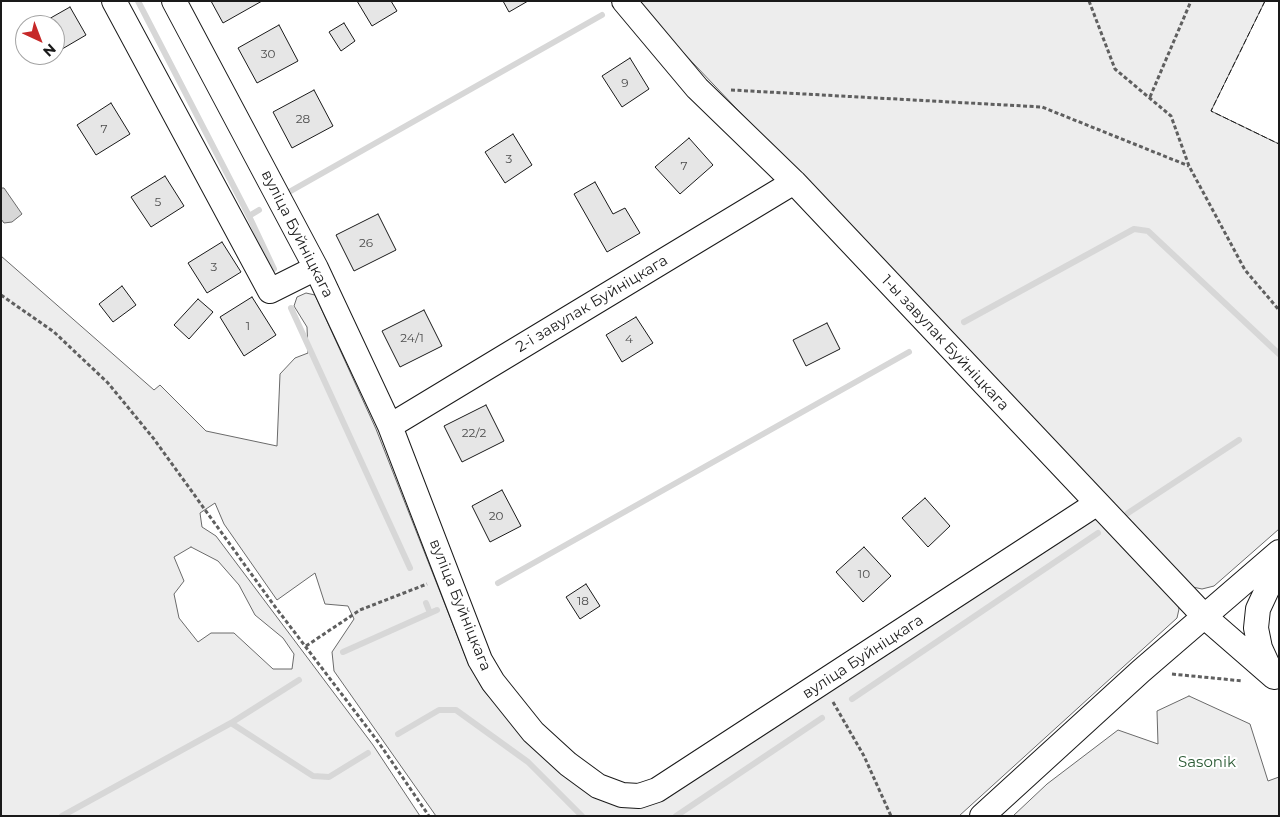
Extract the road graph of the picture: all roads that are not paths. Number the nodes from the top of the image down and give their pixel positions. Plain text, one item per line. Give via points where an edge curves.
1 (114, 1) edge
2 (174, 1) edge
3 (624, 1) edge
4 (794, 182) junction
5 (316, 268) junction
6 (390, 426) junction
7 (1096, 504) junction
8 (1279, 552) edge
9 (1279, 564) edge
10 (1205, 617) junction
11 (1268, 681) edge
12 (982, 816) edge

1 - 5 street via 270,291
2 - 5 street, вуліца Буйніцкага
3 - 4 street, 1-ы завулак Буйніцкага via 697,88
4 - 6 street, 2-і завулак Буйніцкага
4 - 7 street, 1-ы завулак Буйніцкага
5 - 6 street, вуліца Буйніцкага
6 - 7 street, вуліца Буйніцкага via 480,660 493,682 533,732 568,764 598,786 622,795 639,796 657,790
7 - 10 street, 1-ы завулак Буйніцкага
8 - 10 street
9 - 11 street via 1258,609 1256,628
10 - 11 street, 1-ы завулак Буйніцкага
10 - 12 street

